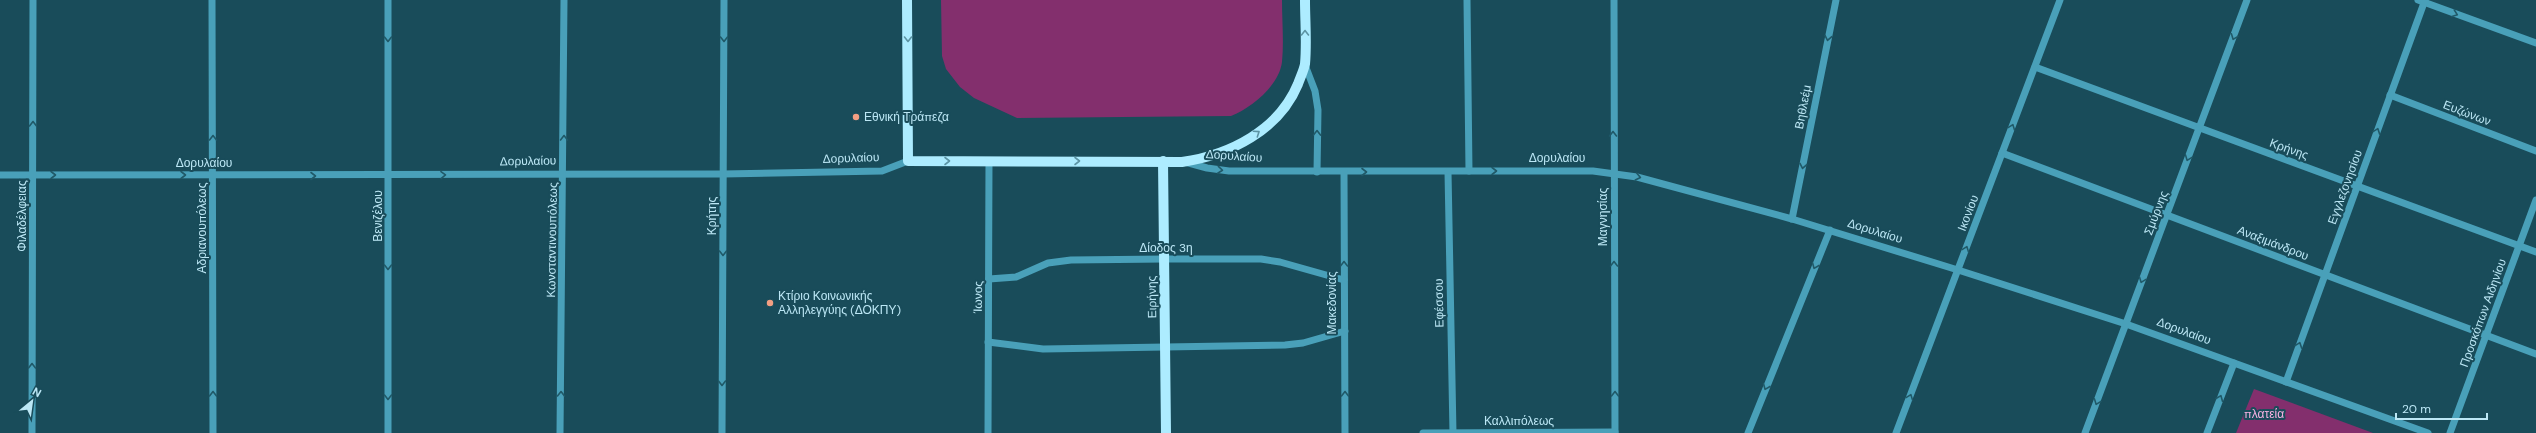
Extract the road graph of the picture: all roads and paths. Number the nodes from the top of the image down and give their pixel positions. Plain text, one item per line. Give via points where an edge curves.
1 (33, 0) edge
2 (212, 0) edge
3 (388, 0) edge
4 (564, 0) edge
5 (724, 0) edge
6 (907, 0) edge
7 (1305, 0) edge
8 (1467, 0) edge
9 (1614, 0) edge
10 (1836, 0) edge
11 (2060, 0) edge
12 (2248, 0) edge
13 (2422, 1) edge
14 (2536, 44) edge
15 (1305, 65) junction
16 (2035, 67) junction
17 (2390, 95) junction
18 (2200, 128) junction
19 (2536, 151) edge
20 (2002, 153) junction
21 (908, 161) junction
22 (988, 161) junction
23 (1163, 161) junction
24 (1182, 162) junction
25 (1469, 171) junction
26 (1317, 172) junction
27 (1344, 172) junction
28 (1448, 172) junction
29 (1613, 173) junction
30 (564, 174) junction
31 (723, 174) junction
32 (0, 175) edge
33 (33, 175) junction
34 (213, 176) junction
35 (389, 176) junction
36 (2357, 186) junction
37 (2536, 200) edge
38 (2167, 215) junction
39 (1792, 219) junction
40 (1830, 230) junction
41 (2519, 246) junction
42 (2536, 252) edge
43 (1164, 259) junction
44 (1958, 270) junction
45 (2325, 274) junction
46 (989, 279) junction
47 (1344, 280) junction
48 (2126, 324) junction
49 (1345, 331) junction
50 (2486, 335) junction
51 (988, 342) junction
52 (1165, 348) junction
53 (2536, 354) edge
54 (2234, 363) junction
55 (2286, 382) junction
56 (1615, 432) edge
57 (32, 433) edge
58 (212, 433) edge
59 (388, 433) edge
60 (560, 433) edge
61 (722, 433) edge
62 (988, 433) edge
63 (1166, 433) edge
64 (1345, 433) edge
65 (1423, 433) edge
66 (1453, 433) edge
67 (1748, 433) edge
68 (1896, 433) edge
69 (2085, 433) edge
70 (2207, 433) edge
71 (2428, 433) edge
72 (2450, 433) edge

33 -> 1 street, Φιλαδέλφειας
34 -> 2 street, Αδριανουπόλεως
3 -> 35 street, Βενιζέλου
30 -> 4 street, Κωνσταντινουπόλεως
5 -> 31 street, Κρήτης
6 -> 21 main road
15 -> 7 main road
8 - 25 street
29 -> 9 street, Μαγνησίας
10 -> 39 street, Βηθλεέμ
11 - 16 street, Ικονίου
12 -> 18 street, Σμύρνης
13 -> 14 street
13 - 17 street, Εγγλεζονησίου
24 -> 15 main road via 1234,146 1271,124 1286,107
26 -> 15 street via 1318,110 1315,91
16 - 18 street, Κρήνης
20 -> 16 street, Ικονίου
17 - 19 street, Ευζώνων
36 -> 17 street, Εγγλεζονησίου
18 - 36 street, Κρήνης
18 -> 38 street, Σμύρνης
20 - 38 street, Αναξιμάνδρου
44 -> 20 street, Ικονίου
21 -> 22 main road, Δορυλαίου
21 - 31 street, Δορυλαίου via 882,171
22 -> 23 main road, Δορυλαίου
22 - 46 street, Ίωνος
23 - 24 main road, Δορυλαίου
23 - 43 main road, Ειρήνης
24 -> 26 street, Δορυλαίου via 1229,171
25 - 28 street, Δορυλαίου
25 -> 29 street, Δορυλαίου
26 - 27 street, Δορυλαίου
27 -> 28 street, Δορυλαίου
47 -> 27 street, Μακεδονίας
28 - 66 street, Εφέσσου
29 -> 39 street, Δορυλαίου via 1637,177
56 -> 29 street, Μαγνησίας
30 - 31 street, Δορυλαίου
35 -> 30 street, Δορυλαίου
60 -> 30 street, Κωνσταντινουπόλεως
31 -> 61 street, Κρήτης
32 - 33 street, Δορυλαίου
33 -> 34 street, Δορυλαίου
57 -> 33 street, Φιλαδέλφειας
34 -> 35 street, Δορυλαίου
58 -> 34 street, Αδριανουπόλεως
35 -> 59 street, Βενιζέλου
36 - 41 street, Κρήνης
36 - 45 street, Εγγλεζονησίου
37 - 41 street, Προσκόπων Αιδηνίου
38 - 45 street, Αναξιμάνδρου
38 -> 48 street, Σμύρνης
39 - 40 street, Δορυλαίου
40 - 44 street, Δορυλαίου
40 -> 67 street
41 - 42 street, Κρήνης
41 - 50 street, Προσκόπων Αιδηνίου
43 - 46 street, Δίοδος 3η via 1071,260 1048,263 1016,277
43 - 47 street, Δίοδος 3η via 1261,259
43 - 52 main road, Ειρήνης
44 - 48 street, Δορυλαίου
68 -> 44 street, Ικονίου
45 - 50 street, Αναξιμάνδρου
55 -> 45 street, Εγγλεζονησίου
46 - 51 street, Ίωνος
47 - 49 street, Μακεδονίας
48 - 54 street, Δορυλαίου
48 -> 69 street, Σμύρνης
49 - 52 street via 1303,343 1285,345
64 -> 49 street, Μακεδονίας
50 - 53 street, Αναξιμάνδρου
50 - 72 street, Προσκόπων Αιδηνίου
51 - 52 street via 1043,349
51 - 62 street, Ίωνος
52 - 63 main road, Ειρήνης
54 - 55 street, Δορυλαίου
70 -> 54 street
55 - 71 street, Δορυλαίου
56 - 66 street, Καλλιπόλεως
65 - 66 street, Καλλιπόλεως

